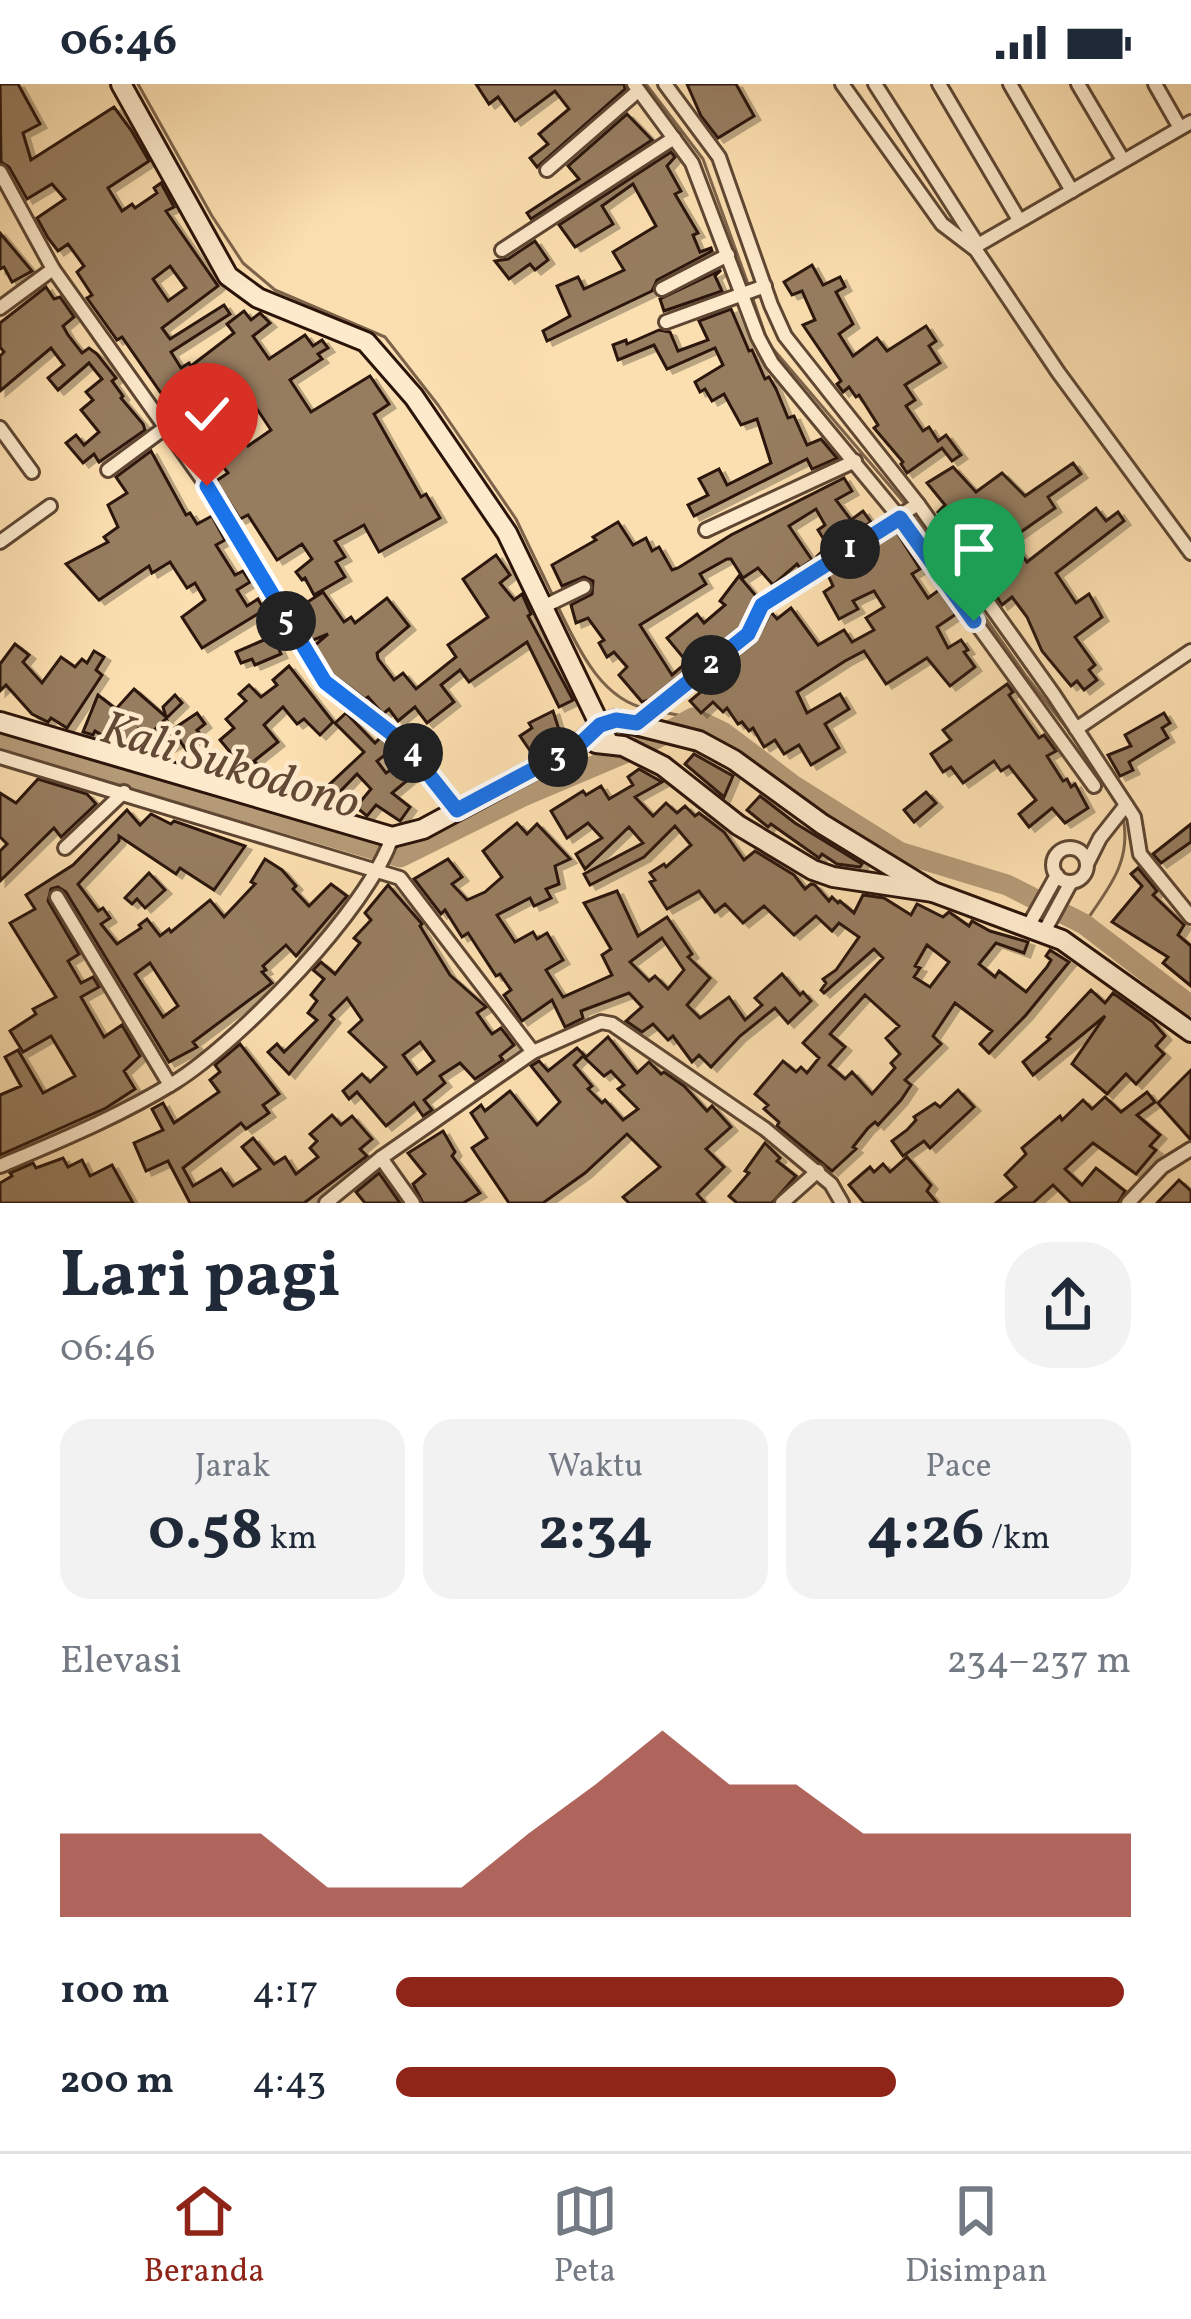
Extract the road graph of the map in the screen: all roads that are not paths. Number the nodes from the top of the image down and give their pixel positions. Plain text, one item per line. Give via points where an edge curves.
1 (121, 84) edge
2 (689, 84) edge
3 (842, 84) edge
4 (875, 84) edge
5 (939, 84) edge
6 (1010, 84) edge
7 (1078, 84) edge
8 (1155, 84) edge
9 (636, 87) edge
10 (669, 88) edge
11 (1186, 125) edge
12 (674, 138) junction
13 (1123, 160) junction
14 (547, 170) dead end
15 (0, 172) edge
16 (1072, 191) junction
17 (1019, 220) junction
18 (502, 250) dead end
19 (728, 255) junction
20 (53, 269) junction
21 (662, 290) dead end
22 (753, 290) junction
23 (0, 308) edge
24 (665, 322) dead end
25 (166, 427) junction
26 (0, 428) edge
27 (854, 460) junction
28 (109, 470) dead end
29 (32, 472) dead end
30 (917, 505) junction
31 (50, 506) dead end
32 (902, 516) junction
33 (706, 530) dead end
34 (0, 542) edge
35 (1191, 553) edge
36 (584, 586) dead end
37 (552, 603) junction
38 (1191, 651) edge
39 (648, 718) junction
40 (0, 722) edge
41 (1076, 729) junction
42 (677, 734) junction
43 (610, 737) junction
44 (0, 757) edge
45 (74, 762) junction
46 (660, 764) junction
47 (1094, 774) junction
48 (124, 792) junction
49 (1125, 806) junction
50 (457, 810) junction
51 (1100, 838) junction
52 (391, 840) junction
53 (65, 848) dead end
54 (1074, 848) junction
55 (877, 860) junction
56 (1087, 864) junction
57 (375, 874) junction
58 (1057, 875) junction
59 (864, 881) junction
60 (1071, 882) junction
61 (933, 892) junction
62 (57, 897) dead end
63 (1191, 917) edge
64 (1038, 925) junction
65 (1191, 1032) edge
66 (533, 1052) junction
67 (170, 1085) junction
68 (1191, 1149) edge
69 (381, 1158) junction
70 (0, 1166) edge
71 (818, 1171) junction
72 (326, 1203) edge
73 (413, 1203) edge
74 (782, 1203) edge
75 (842, 1203) edge
76 (1128, 1203) edge

1 - 37 main road via 219,266 258,298 352,333 378,352
2 - 10 street
3 - 35 street via 942,224 976,250
4 - 17 street via 978,244
5 - 17 street
6 - 16 street
7 - 13 street
8 - 11 street
9 - 12 street
9 - 14 street via 621,110
10 - 22 street via 719,157
11 - 13 street
12 - 18 street
12 - 19 street via 698,175
13 - 16 street
15 - 20 street
16 - 17 street
19 - 21 street
19 - 22 street
20 - 23 street
20 - 25 street
22 - 24 street
22 - 27 street via 772,363
22 - 30 street
25 - 28 street
25 - 50 street via 325,682 404,743
26 - 29 street
27 - 32 street
27 - 33 street
30 - 32 street
30 - 41 street
31 - 34 street
32 - 39 street via 762,605 748,634
32 - 47 street
36 - 37 street
37 - 43 main road
38 - 41 street
39 - 42 main road
39 - 43 main road via 616,720
40 - 45 main road
41 - 47 street
42 - 46 main road
42 - 55 main road via 734,760
43 - 46 main road
43 - 50 main road via 579,745
44 - 45 street
45 - 48 street
45 - 52 main road
46 - 59 main road via 782,853 833,877
47 - 49 street
48 - 53 street
48 - 57 street
49 - 51 street
49 - 63 street via 1140,854
50 - 52 main road
51 - 54 street
51 - 56 street
52 - 57 street
54 - 56 street
54 - 58 street via 1055,855
55 - 59 main road
55 - 61 main road
56 - 60 street
57 - 66 street via 400,878
57 - 67 street via 282,989
58 - 60 street
58 - 64 street
59 - 61 main road
60 - 64 street
61 - 64 main road
62 - 67 street
64 - 65 main road
66 - 69 street
66 - 71 street via 590,1025 612,1024
67 - 70 street
68 - 76 street
69 - 72 street
69 - 73 street
71 - 74 street
71 - 75 street

